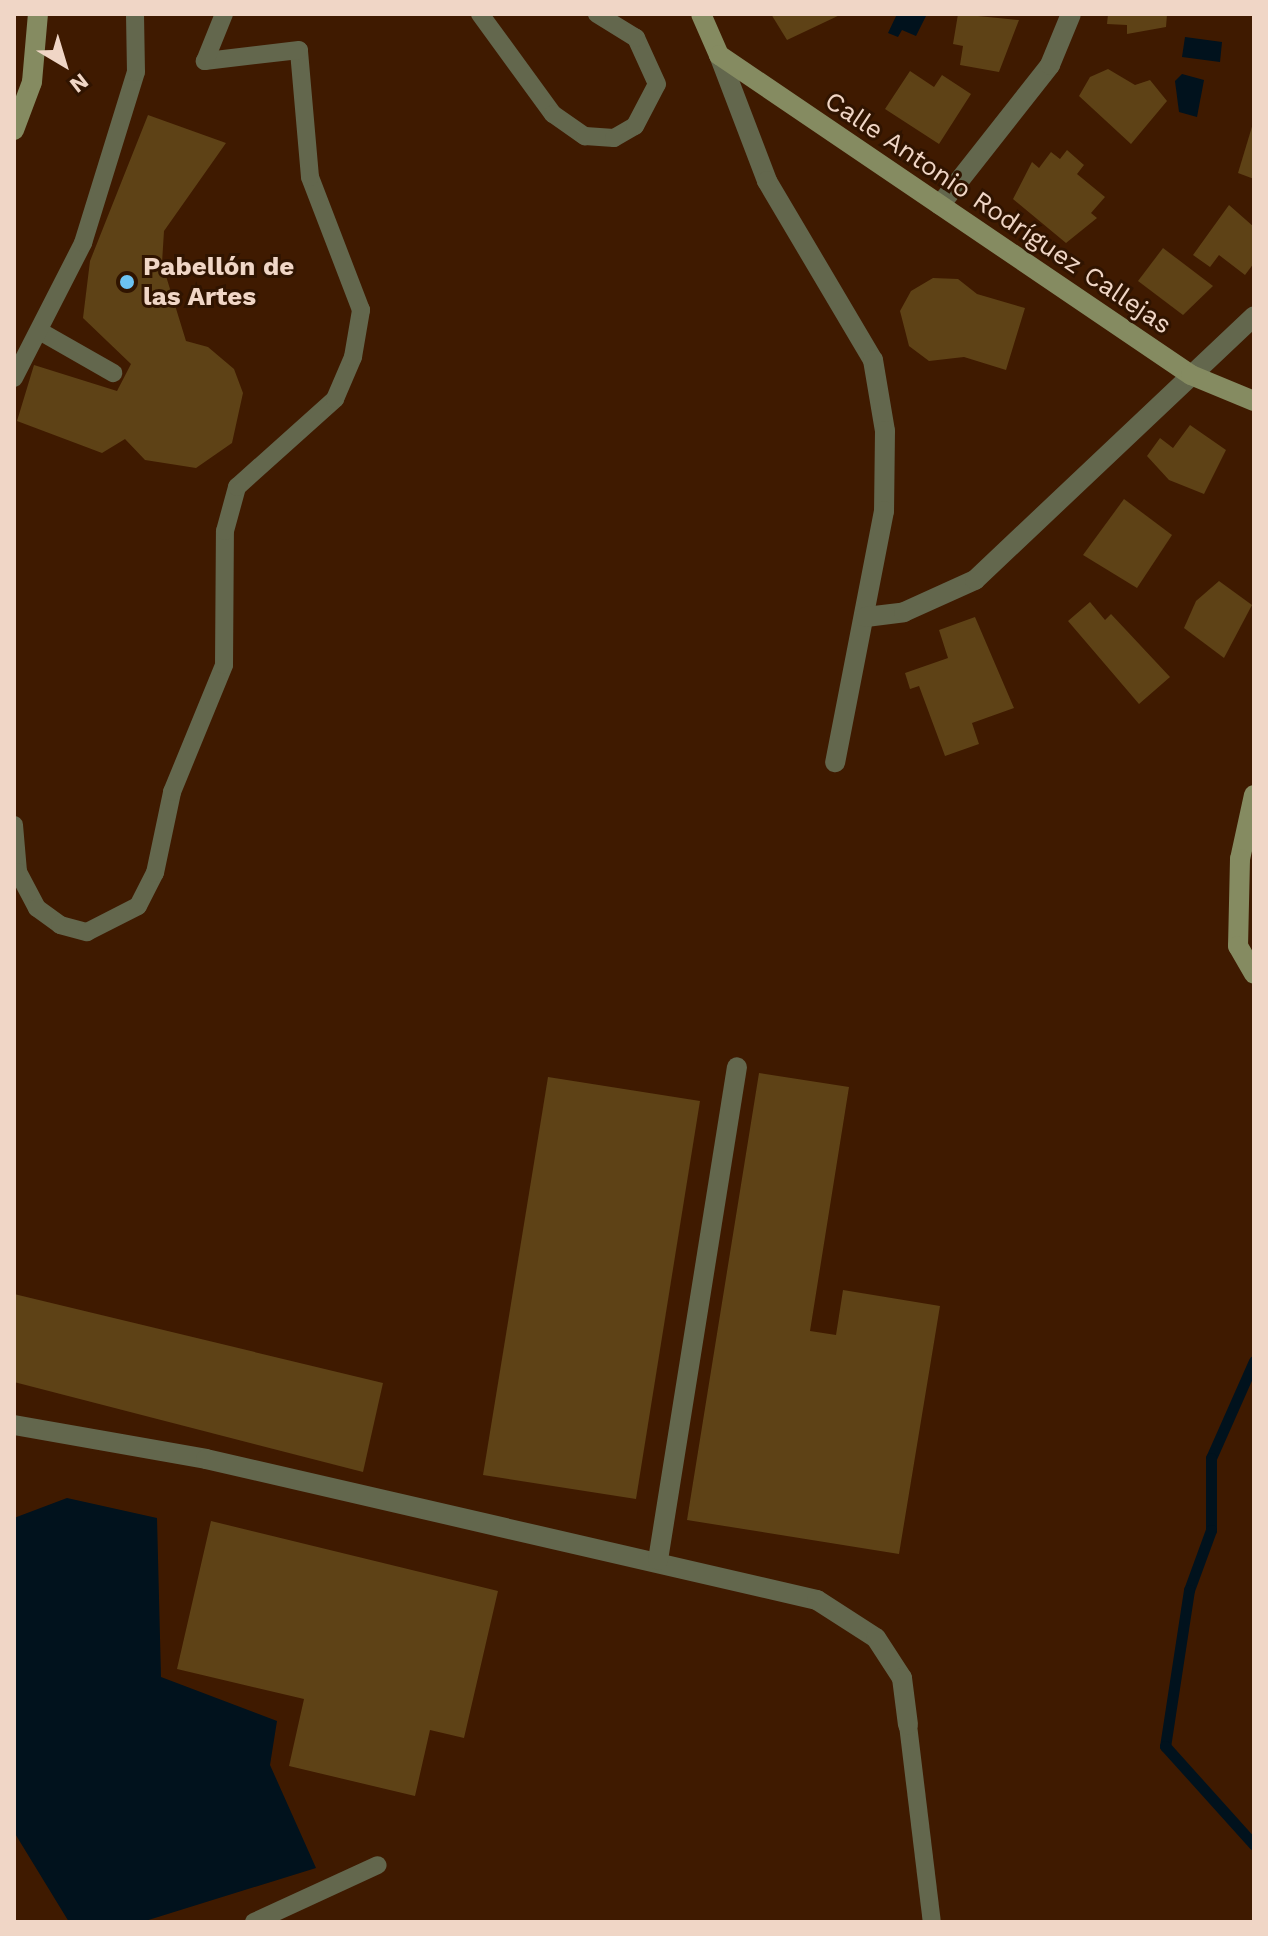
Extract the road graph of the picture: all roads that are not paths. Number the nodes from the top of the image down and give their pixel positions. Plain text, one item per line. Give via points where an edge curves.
1 (38, 14) edge
2 (135, 14) edge
3 (224, 14) edge
4 (480, 14) edge
5 (597, 14) edge
6 (701, 14) edge
7 (1071, 14) edge
8 (719, 55) junction
9 (14, 130) edge
10 (940, 205) junction
11 (1254, 316) edge
12 (43, 333) junction
13 (113, 373) dead end
14 (1191, 375) junction
15 (14, 378) edge
16 (1254, 401) edge
17 (866, 617) junction
18 (835, 762) dead end
19 (1254, 795) edge
20 (14, 825) edge
21 (1254, 974) edge
22 (737, 1067) dead end
23 (14, 1425) edge
24 (658, 1560) junction
25 (908, 1725) joint
26 (378, 1865) dead end
27 (254, 1922) edge
28 (932, 1922) edge

1 - 9 street via 32,82
2 - 12 lane via 136,72 111,160
3 - 20 lane via 205,61 299,50 310,177 361,310 353,357 335,399 237,487 225,531 224,665 172,792 155,873 138,906 87,932 60,925 37,908 18,872
4 - 5 lane via 553,114 585,136 614,138 635,126 657,84 636,38
6 - 8 street
7 - 10 street via 1050,65
8 - 10 street, Calle Antonio Rodríguez Callejas
8 - 17 street via 767,181 873,360 885,431 884,511
10 - 14 street, Calle Antonio Rodríguez Callejas
11 - 14 street
12 - 13 lane
12 - 15 lane
14 - 16 street, Calle Antonio Rodríguez Callejas
14 - 17 street via 975,580 904,612
17 - 18 street
19 - 21 street via 1240,859 1238,946
22 - 24 street
23 - 24 street via 206,1459
24 - 25 street via 817,1600 876,1638 902,1678
25 - 28 lane
26 - 27 lane

